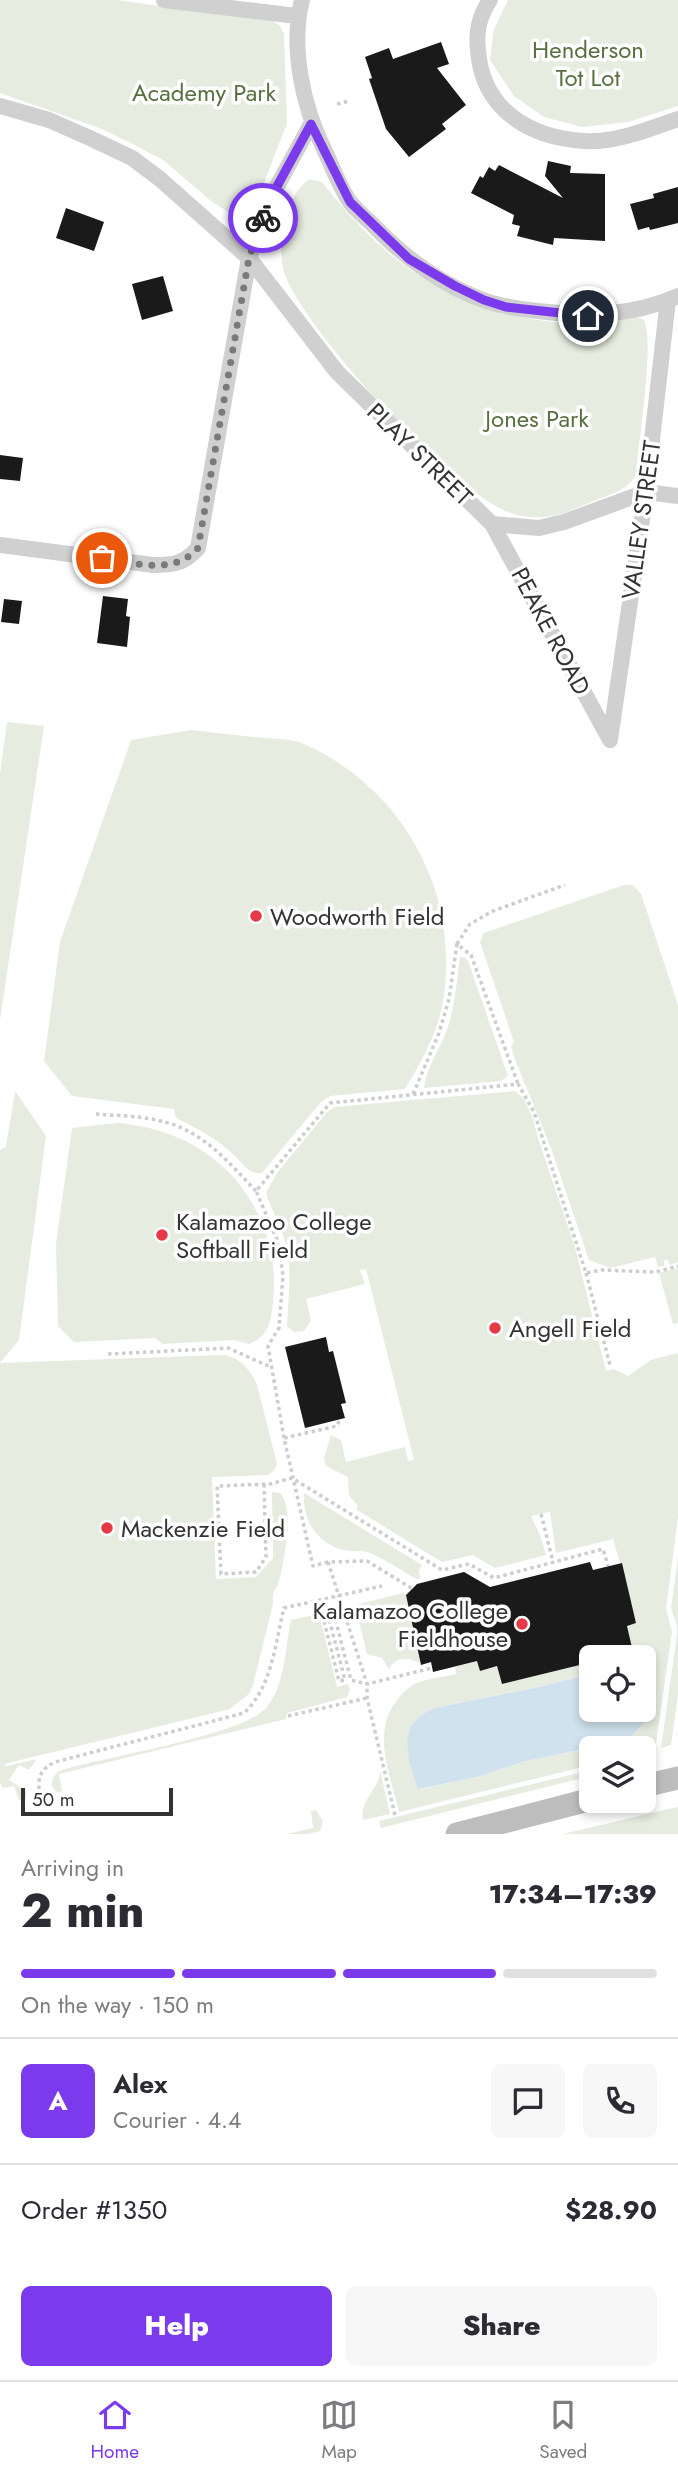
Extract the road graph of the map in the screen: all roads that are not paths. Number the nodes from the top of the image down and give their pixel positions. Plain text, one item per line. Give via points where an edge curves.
1 (164, 0) edge
2 (302, 0) edge
3 (490, 0) edge
4 (297, 16) junction
5 (0, 106) edge
6 (678, 119) edge
7 (311, 124) junction
8 (249, 258) junction
9 (673, 298) edge
10 (646, 492) junction
11 (678, 496) edge
12 (492, 524) junction
13 (0, 545) edge
14 (610, 740) joint
15 (678, 1778) edge
16 (656, 1783) edge
17 (579, 1802) edge
18 (457, 1834) edge

1 - 4 street
2 - 4 street
3 - 6 street via 476,32 479,69 496,101 524,125 544,135 587,141
4 - 7 street via 302,83
5 - 8 street, PLAY STREET via 49,120 132,158
7 - 8 street via 269,201
7 - 9 street via 350,202 409,259 484,300 506,307 588,316 632,312
8 - 12 street, PLAY STREET via 337,372
8 - 13 street via 198,548 177,565 153,565
9 - 10 street, VALLEY STREET
10 - 11 street
10 - 12 street, PLAY STREET via 539,528
10 - 14 street, VALLEY STREET
12 - 14 street, PEAKE ROAD
15 - 16 street
17 - 18 street

